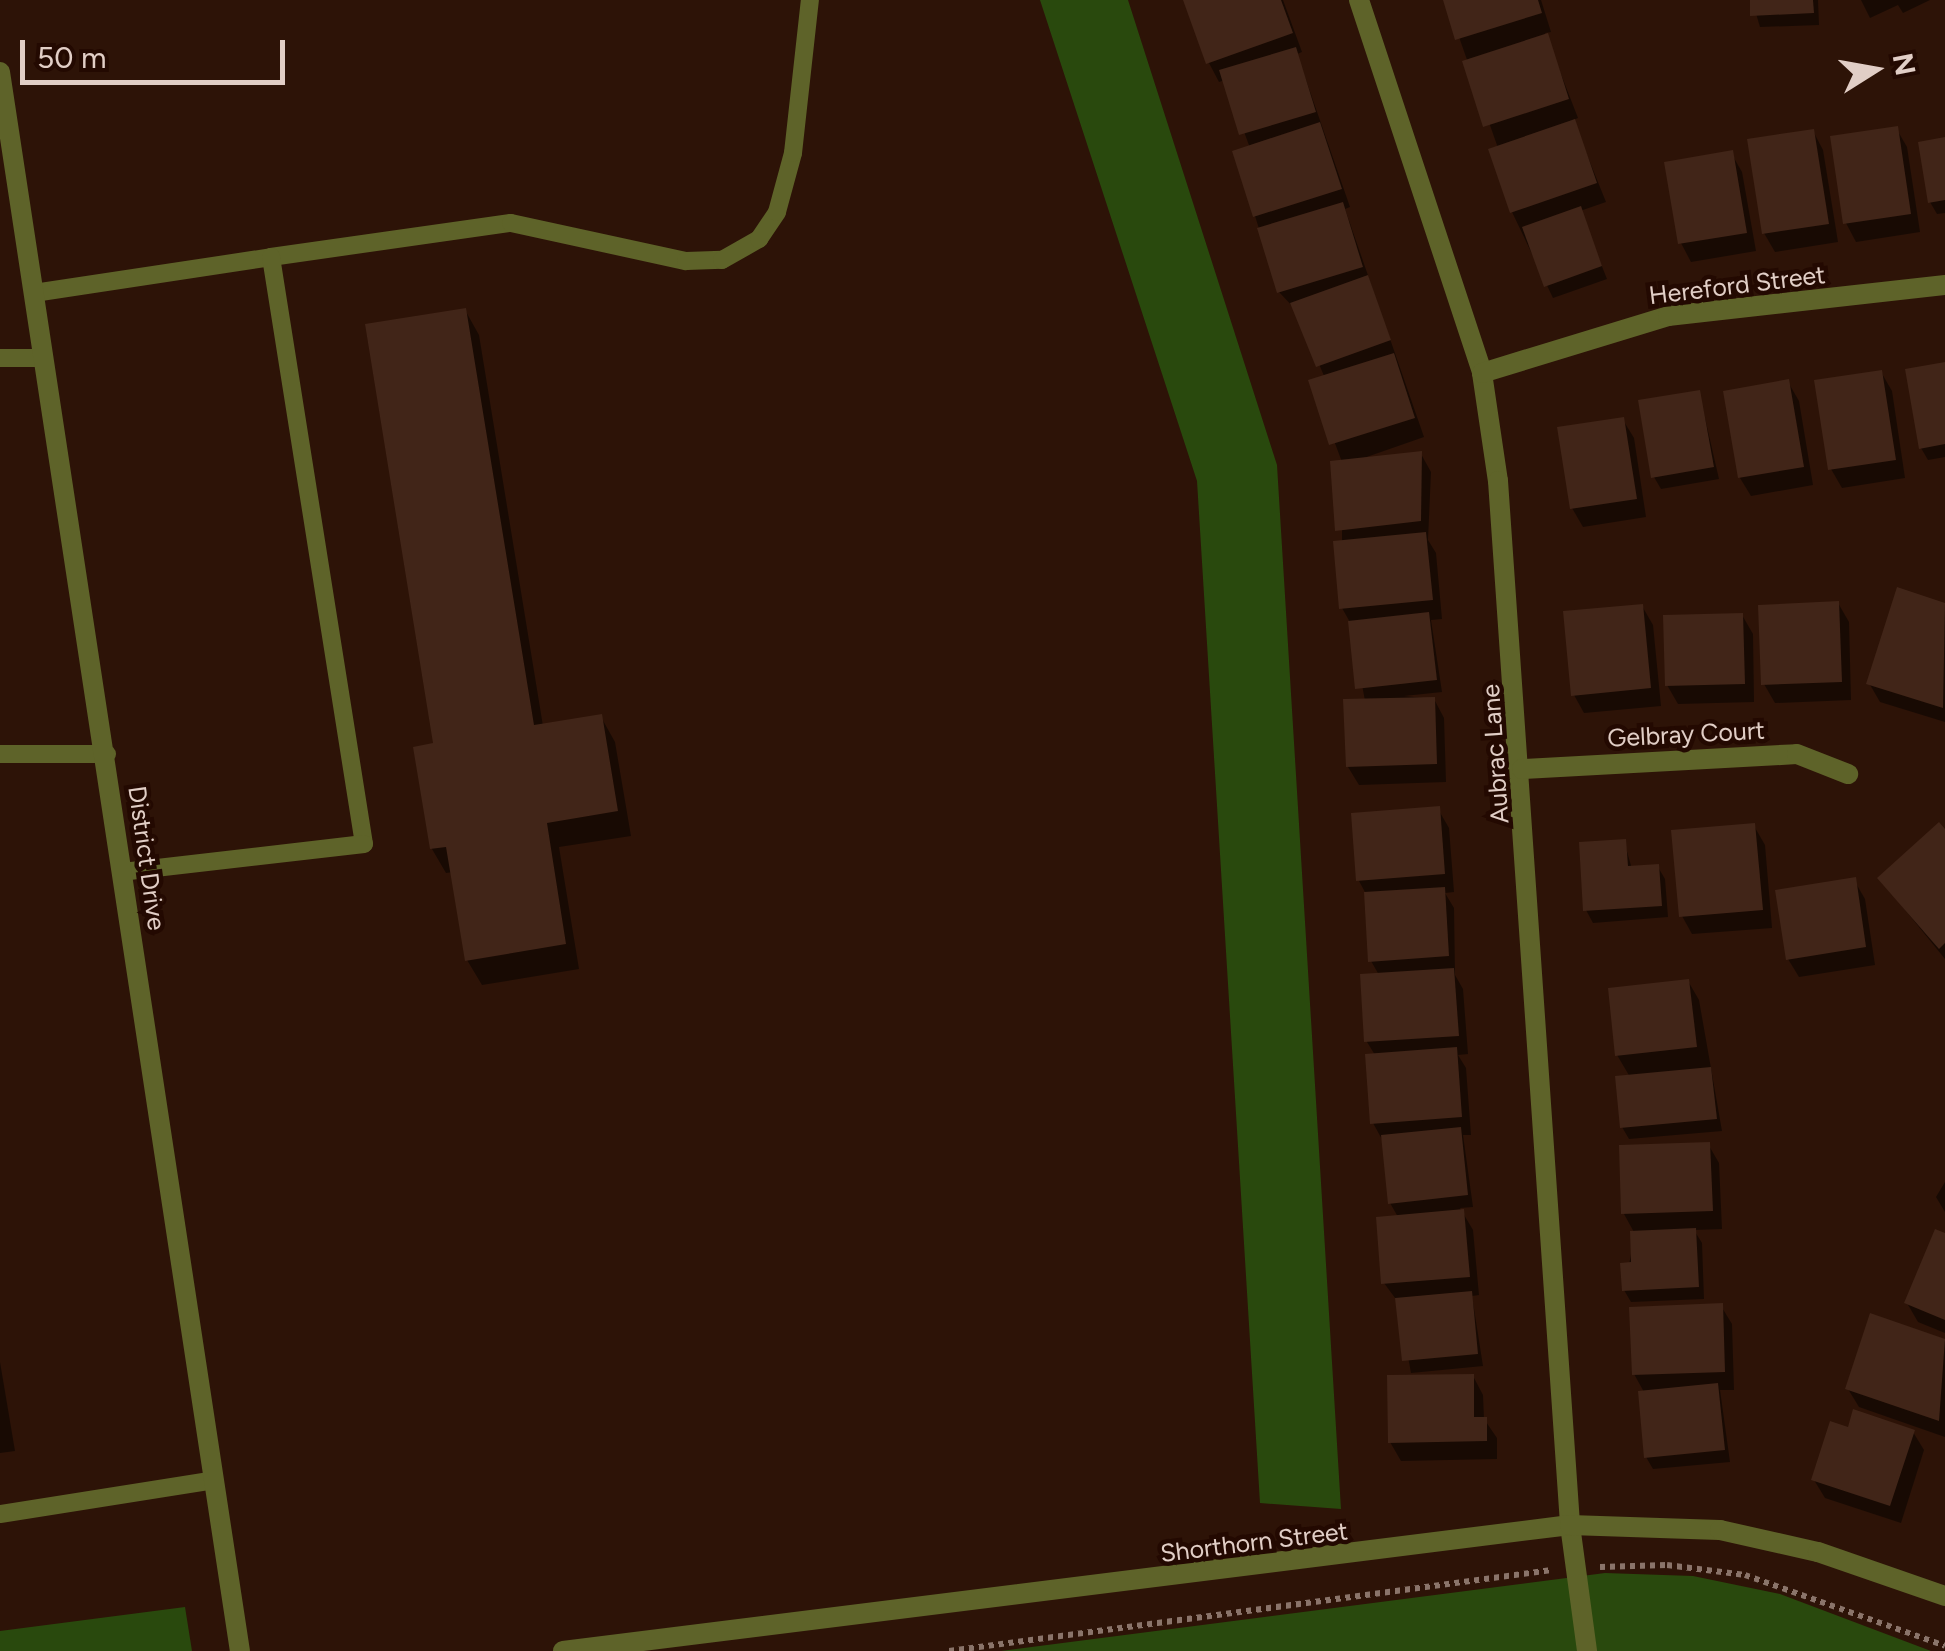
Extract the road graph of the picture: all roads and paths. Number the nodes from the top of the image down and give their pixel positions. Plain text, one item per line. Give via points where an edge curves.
1 (810, 0) edge
2 (1360, 0) edge
3 (0, 72) edge
4 (272, 258) junction
5 (1945, 285) edge
6 (34, 293) junction
7 (0, 358) edge
8 (44, 358) junction
9 (1482, 373) junction
10 (0, 754) edge
11 (107, 754) junction
12 (1522, 769) junction
13 (1848, 774) dead end
14 (123, 872) junction
15 (214, 1480) junction
16 (0, 1514) edge
17 (1570, 1525) junction
18 (1576, 1567) junction
19 (1945, 1596) edge
20 (1945, 1646) edge
21 (240, 1651) edge
22 (562, 1651) edge
23 (949, 1651) edge
24 (1587, 1651) edge

1 - 4 lane via 793,153 778,212 760,238 722,260 686,261 511,223
2 - 9 street, Aubrac Lane
3 - 6 street, District Drive
4 - 6 lane
4 - 14 lane via 364,844
5 - 9 street, Hereford Street via 1668,316
6 - 8 street, District Drive
7 - 8 lane
8 - 11 street, District Drive
9 - 12 street, Aubrac Lane
10 - 11 lane
11 - 14 street, District Drive
12 - 13 street, Gelbray Court via 1797,754
12 - 17 street, Aubrac Lane
14 - 15 street, District Drive
15 - 16 lane
15 - 21 street, District Drive
17 - 18 street, Aubrac Lane
17 - 19 street, Shorthorn Street via 1720,1530 1818,1552
17 - 22 street, Shorthorn Street
18 - 20 path via 1667,1565 1745,1574
18 - 23 path
18 - 24 street, Aubrac Lane

